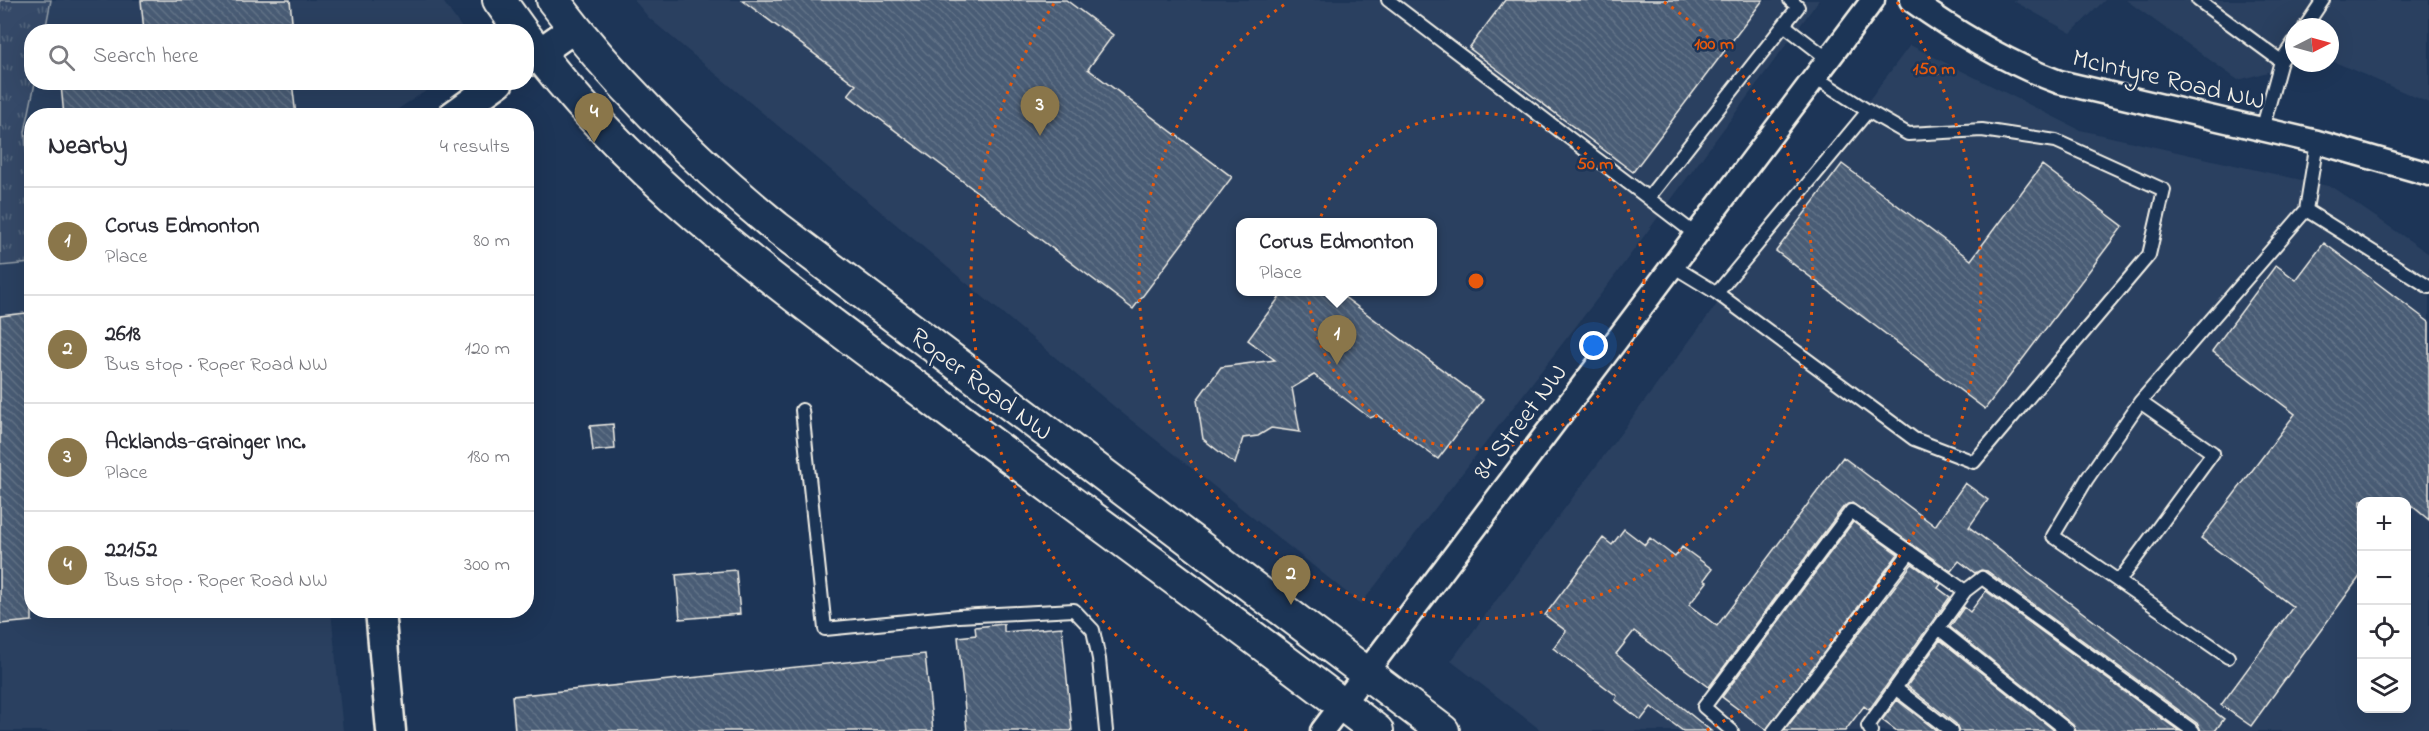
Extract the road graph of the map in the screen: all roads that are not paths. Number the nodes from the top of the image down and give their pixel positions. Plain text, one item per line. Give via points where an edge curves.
1 (499, 0) edge
2 (553, 0) edge
3 (1388, 0) edge
4 (1790, 0) edge
5 (1873, 0) edge
6 (1911, 0) edge
7 (2198, 0) edge
8 (2323, 0) edge
9 (2310, 18) edge
10 (515, 24) edge
11 (1784, 25) junction
12 (574, 28) junction
13 (534, 44) edge
14 (534, 51) edge
15 (2285, 55) edge
16 (2281, 61) junction
17 (1821, 68) junction
18 (487, 90) edge
19 (463, 108) edge
20 (1868, 111) junction
21 (2262, 130) junction
22 (2317, 142) junction
23 (2429, 174) edge
24 (1648, 198) junction
25 (2306, 210) junction
26 (1695, 234) junction
27 (1671, 265) junction
28 (2429, 287) edge
29 (1717, 293) junction
30 (2140, 402) junction
31 (802, 410) dead end
32 (1910, 552) junction
33 (2119, 580) junction
34 (1965, 591) junction
35 (381, 618) edge
36 (1938, 628) junction
37 (2228, 657) dead end
38 (1366, 673) junction
39 (1895, 688) junction
40 (1342, 704) junction
41 (391, 731) edge
42 (1106, 731) edge
43 (1322, 731) edge
44 (1377, 731) edge
45 (1443, 731) edge
46 (1732, 731) edge
47 (1774, 731) edge
48 (1870, 731) edge
49 (1951, 731) edge
50 (2068, 731) edge
51 (2193, 731) edge

1 - 10 main road, Roper Road NW
2 - 12 main road, Roper Road NW
3 - 24 lane
4 - 11 lane via 1798,7
5 - 17 street, 84 Street NW
6 - 21 street, McIntyre Road NW via 1990,51 2058,82
7 - 16 lane
8 - 9 lane
11 - 17 lane
11 - 24 lane
12 - 13 street
12 - 38 main road, Roper Road NW via 650,115 776,227
14 - 40 main road, Roper Road NW via 634,159 767,274
15 - 16 lane
16 - 21 lane
17 - 20 lane
17 - 26 street, 84 Street NW
18 - 19 street
20 - 29 lane
20 - 29 lane via 1908,134 1982,130 2056,141 2164,190 2149,255 1974,462 1914,439
21 - 22 street, McIntyre Road NW
22 - 23 street, McIntyre Road NW
22 - 25 lane
24 - 26 lane
25 - 28 lane
25 - 30 lane
26 - 27 street, 84 Street NW
27 - 29 lane
27 - 38 street, 84 Street NW
30 - 33 lane via 2053,536
30 - 33 lane via 2213,453
31 - 42 lane via 825,629 959,615 1074,610 1093,630 1100,659
32 - 34 lane
32 - 46 lane via 1851,511 1704,707
32 - 47 lane
33 - 37 lane
34 - 36 lane
34 - 51 lane via 1982,578
35 - 41 street
36 - 39 lane
36 - 50 lane
38 - 40 street, 84 Street NW
38 - 45 main road, Roper Road NW
39 - 48 lane via 1868,726
39 - 49 lane
40 - 43 street, 84 Street NW
40 - 44 main road, Roper Road NW

